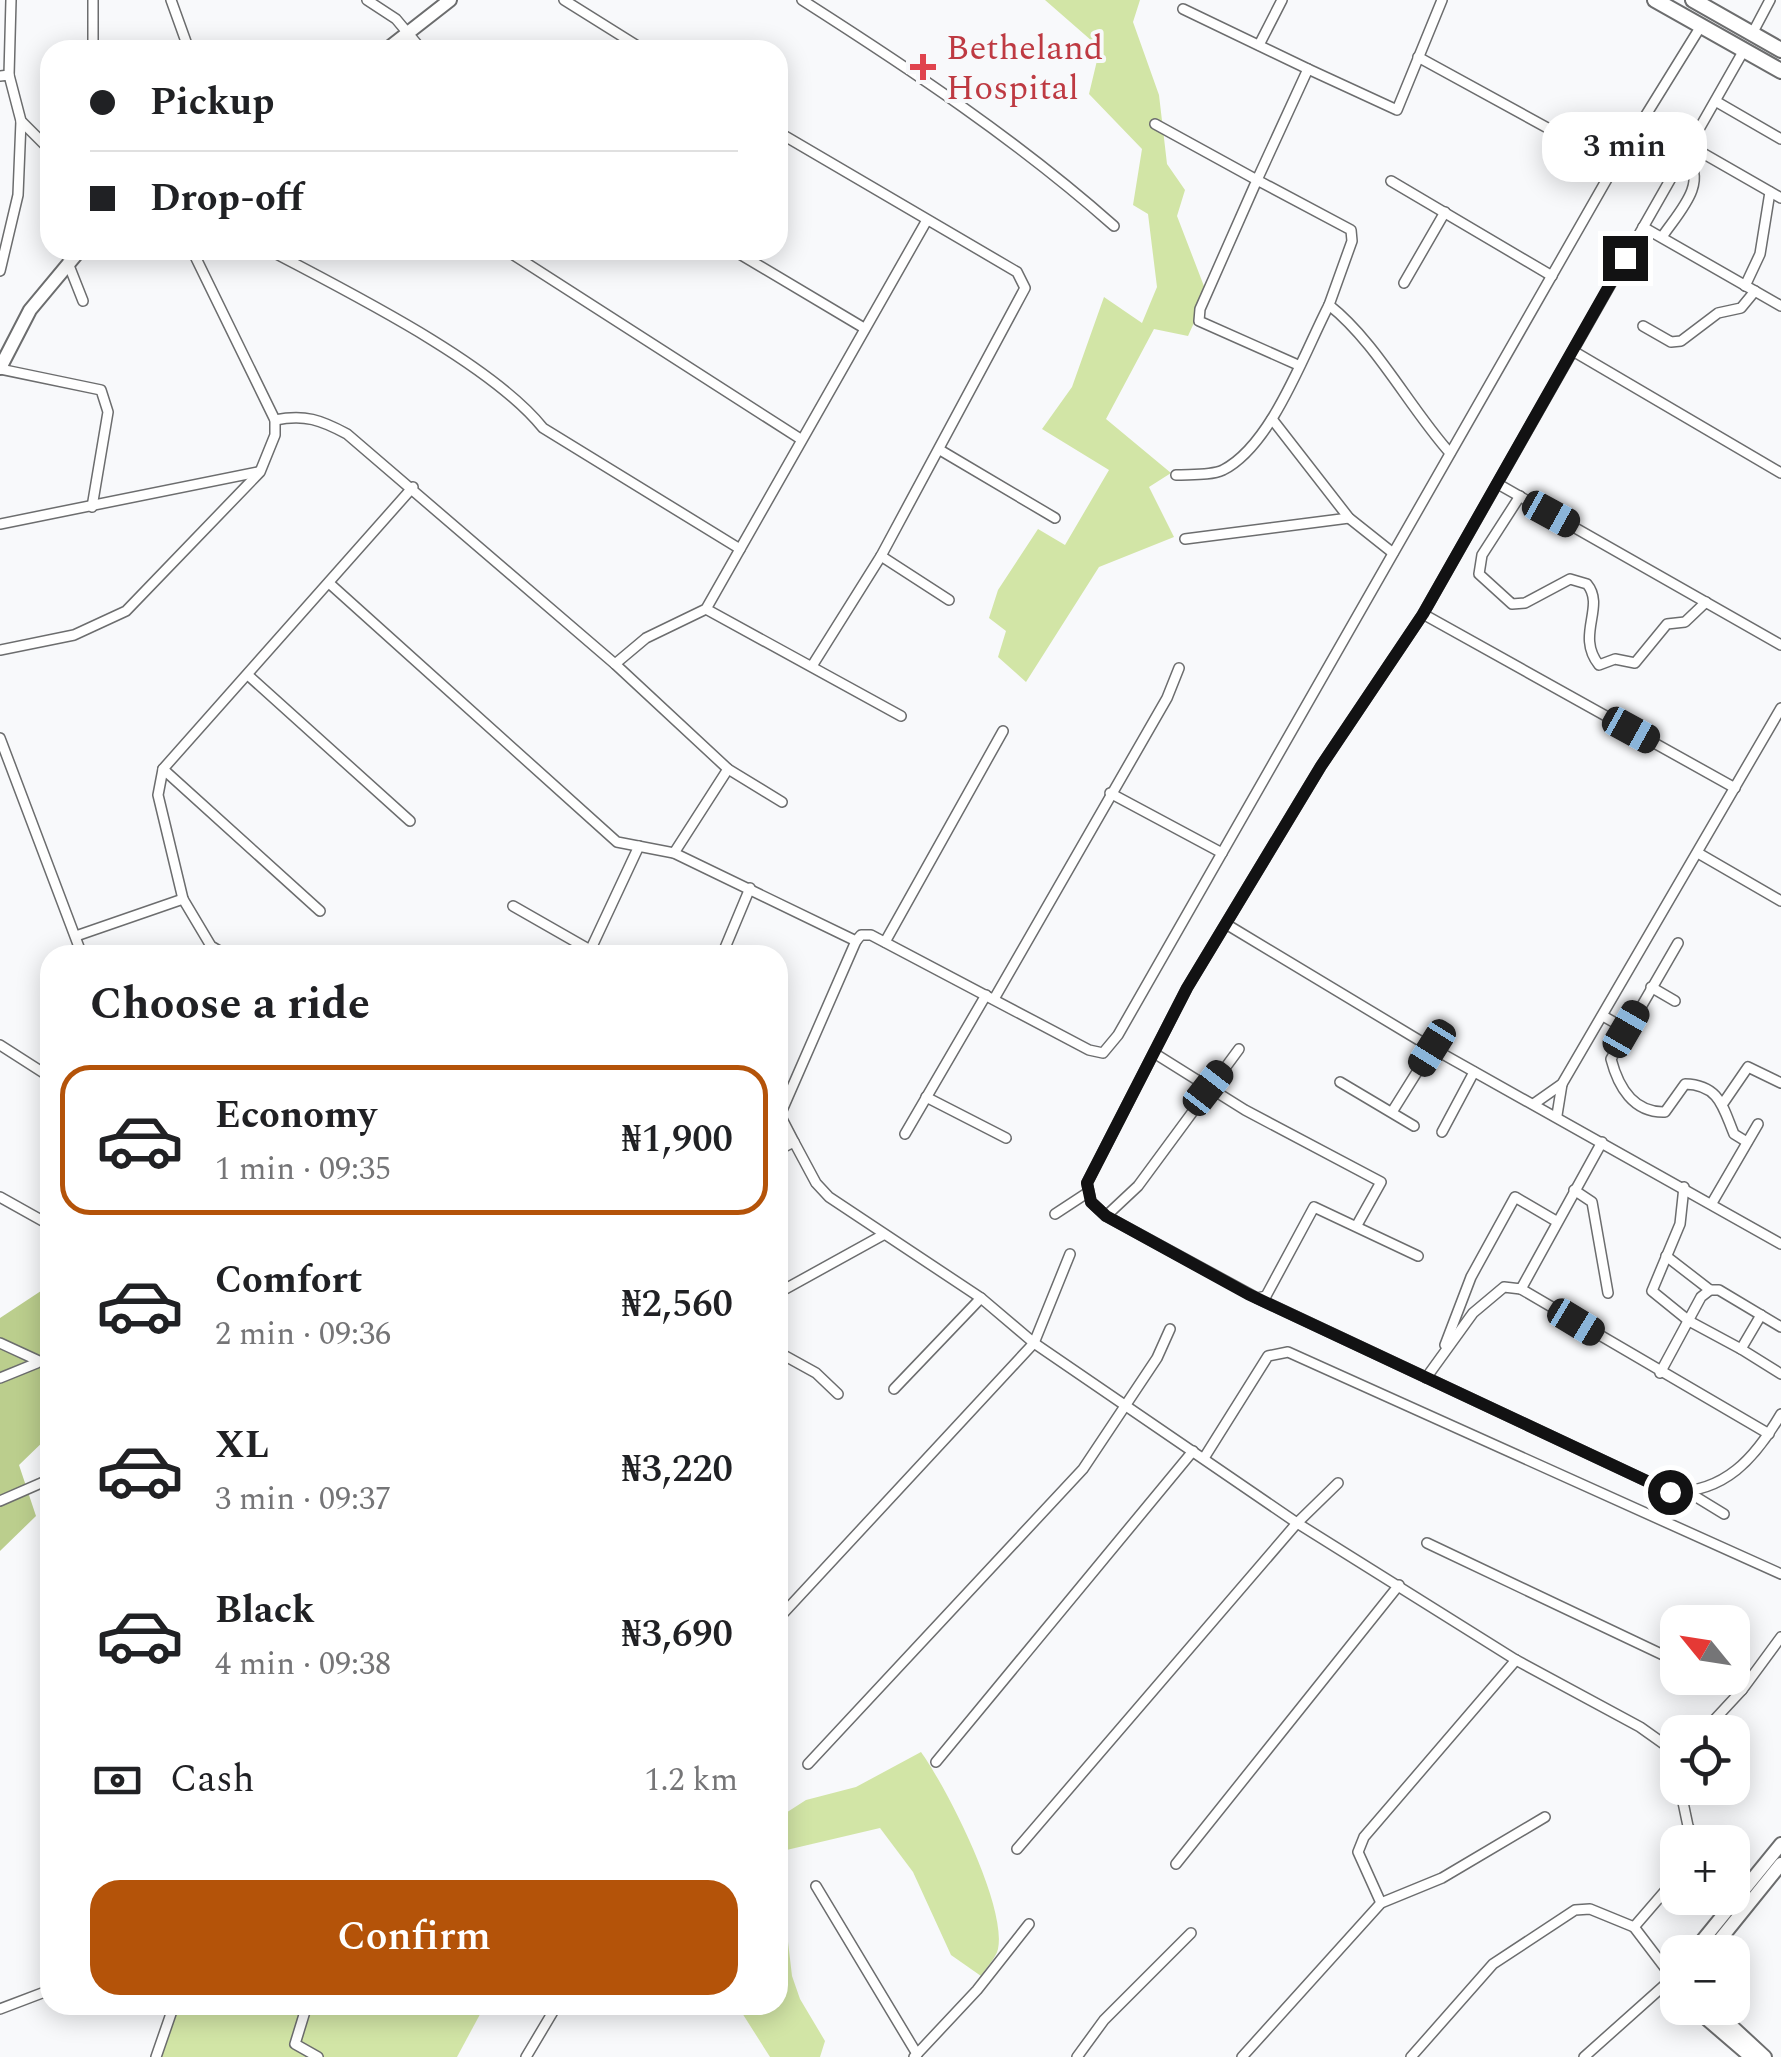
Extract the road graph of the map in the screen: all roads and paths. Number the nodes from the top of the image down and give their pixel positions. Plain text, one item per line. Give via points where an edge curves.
1 (11, 0) edge
2 (94, 0) edge
3 (172, 0) edge
4 (367, 0) edge
5 (450, 0) edge
6 (564, 0) edge
7 (802, 0) edge
8 (1282, 0) edge
9 (1442, 0) edge
10 (1655, 0) edge
11 (1693, 0) edge
12 (1770, 0) edge
13 (1183, 9) dead end
14 (1701, 26) junction
15 (410, 33) junction
16 (1752, 34) junction
17 (93, 40) edge
18 (186, 40) edge
19 (400, 40) edge
20 (415, 40) edge
21 (628, 40) edge
22 (1259, 45) junction
23 (1744, 50) junction
24 (1781, 50) edge
25 (1418, 57) junction
26 (1308, 69) junction
27 (1781, 71) edge
28 (4, 76) edge
29 (1717, 102) junction
30 (21, 121) junction
31 (1155, 124) dead end
32 (788, 138) edge
33 (1781, 139) edge
34 (40, 140) edge
35 (1692, 147) junction
36 (1685, 157) junction
37 (1615, 166) junction
38 (1257, 180) junction
39 (1391, 182) dead end
40 (1770, 192) junction
41 (1781, 198) edge
42 (1445, 212) junction
43 (927, 220) junction
44 (1114, 226) dead end
45 (1642, 226) junction
46 (1662, 237) junction
47 (71, 260) edge
48 (197, 260) edge
49 (289, 260) edge
50 (522, 260) edge
51 (750, 260) edge
52 (68, 263) junction
53 (0, 271) edge
54 (1552, 276) junction
55 (1404, 284) dead end
56 (1750, 288) junction
57 (83, 301) dead end
58 (1329, 305) junction
59 (1781, 306) edge
60 (1643, 326) dead end
61 (864, 328) junction
62 (1574, 351) junction
63 (1298, 365) junction
64 (0, 369) edge
65 (1272, 418) junction
66 (275, 420) junction
67 (799, 438) junction
68 (940, 450) junction
69 (1450, 453) junction
70 (260, 472) junction
71 (1781, 473) edge
72 (1176, 475) dead end
73 (1498, 484) junction
74 (413, 487) junction
75 (1520, 496) junction
76 (92, 507) junction
77 (1056, 518) dead end
78 (1349, 518) junction
79 (0, 524) edge
80 (1185, 539) dead end
81 (740, 550) junction
82 (1393, 553) junction
83 (881, 556) junction
84 (329, 583) junction
85 (949, 600) dead end
86 (1706, 602) junction
87 (706, 609) junction
88 (1423, 614) junction
89 (1781, 644) edge
90 (0, 650) edge
91 (615, 664) junction
92 (812, 666) junction
93 (1179, 668) dead end
94 (250, 676) junction
95 (1781, 708) edge
96 (902, 716) dead end
97 (1003, 731) dead end
98 (0, 738) edge
99 (163, 769) junction
100 (728, 770) junction
101 (1735, 788) junction
102 (1110, 793) junction
103 (782, 802) dead end
104 (410, 821) dead end
105 (639, 846) junction
106 (674, 852) junction
107 (1222, 852) junction
108 (1698, 853) junction
109 (750, 888) junction
110 (183, 899) junction
111 (1781, 900) edge
112 (513, 906) dead end
113 (320, 911) dead end
114 (1226, 924) junction
115 (76, 936) junction
116 (856, 940) junction
117 (885, 942) junction
118 (1678, 943) dead end
119 (79, 945) edge
120 (210, 945) edge
121 (577, 945) edge
122 (592, 945) edge
123 (726, 945) edge
124 (1651, 987) junction
125 (990, 997) junction
126 (1676, 1001) dead end
127 (1603, 1016) junction
128 (1626, 1029) junction
129 (0, 1045) edge
130 (1432, 1048) junction
131 (1239, 1049) dead end
132 (1154, 1053) junction
133 (40, 1071) edge
134 (1474, 1072) junction
135 (1340, 1082) dead end
136 (1781, 1082) edge
137 (1562, 1084) junction
138 (1208, 1088) junction
139 (788, 1097) edge
140 (926, 1097) junction
141 (1724, 1102) junction
142 (1536, 1104) junction
143 (1392, 1112) junction
144 (1557, 1115) junction
145 (1758, 1124) dead end
146 (1414, 1126) dead end
147 (788, 1130) edge
148 (1442, 1132) dead end
149 (904, 1134) dead end
150 (1006, 1138) dead end
151 (794, 1142) junction
152 (1602, 1142) junction
153 (1747, 1142) junction
154 (788, 1145) edge
155 (1684, 1187) junction
156 (1574, 1190) junction
157 (1087, 1192) junction
158 (0, 1197) edge
159 (1712, 1203) junction
160 (1056, 1214) dead end
161 (1106, 1216) junction
162 (40, 1220) edge
163 (1556, 1221) junction
164 (1357, 1225) junction
165 (883, 1235) junction
166 (1781, 1244) edge
167 (1070, 1254) dead end
168 (1418, 1256) dead end
169 (1666, 1256) junction
170 (788, 1287) edge
171 (1521, 1288) junction
172 (1710, 1290) junction
173 (1608, 1293) dead end
174 (981, 1298) junction
175 (1257, 1298) junction
176 (1761, 1315) junction
177 (1690, 1320) junction
178 (1779, 1322) edge
179 (1170, 1328) dead end
180 (1034, 1342) junction
181 (0, 1343) edge
182 (1741, 1350) junction
183 (1442, 1354) junction
184 (788, 1358) edge
185 (36, 1363) junction
186 (40, 1364) edge
187 (1660, 1373) junction
188 (1781, 1374) edge
189 (0, 1378) edge
190 (1426, 1378) junction
191 (894, 1388) dead end
192 (838, 1394) dead end
193 (1128, 1404) junction
194 (1781, 1414) edge
195 (1769, 1434) junction
196 (1193, 1450) junction
197 (1204, 1458) junction
198 (40, 1484) edge
199 (1338, 1484) dead end
200 (1688, 1492) junction
201 (0, 1501) edge
202 (1724, 1514) dead end
203 (1297, 1523) junction
204 (1427, 1543) dead end
205 (1781, 1574) edge
206 (1400, 1585) junction
207 (788, 1608) edge
208 (1781, 1637) edge
209 (1660, 1653) edge
210 (1516, 1660) junction
211 (1750, 1679) edge
212 (1737, 1695) edge
213 (1719, 1715) edge
214 (1660, 1741) edge
215 (936, 1762) dead end
216 (808, 1764) dead end
217 (1545, 1817) dead end
218 (1781, 1844) edge
219 (1017, 1850) dead end
220 (1176, 1864) dead end
221 (1781, 1864) edge
222 (1750, 1882) edge
223 (816, 1886) dead end
224 (1660, 1897) edge
225 (1382, 1903) junction
226 (1723, 1915) edge
227 (1029, 1924) dead end
228 (1634, 1927) junction
229 (1191, 1933) dead end
230 (1707, 1935) edge
231 (1724, 1935) edge
232 (1660, 1959) edge
233 (1660, 1991) edge
234 (40, 1994) edge
235 (0, 2008) edge
236 (171, 2015) edge
237 (304, 2015) edge
238 (551, 2015) edge
239 (1714, 2025) edge
240 (1730, 2025) edge
241 (916, 2056) edge
242 (156, 2057) edge
243 (318, 2057) edge
244 (526, 2057) edge
245 (1077, 2057) edge
246 (1242, 2057) edge
247 (1410, 2057) edge
248 (1584, 2057) edge
249 (1751, 2057) edge
250 (1765, 2057) edge

1 - 28 street
2 - 17 street
3 - 18 street
4 - 15 street
5 - 15 street
6 - 21 street
7 - 44 street via 926,79
8 - 22 street
9 - 25 street
10 - 14 main road
11 - 16 main road
12 - 16 street
13 - 22 street
14 - 23 main road
14 - 37 street
15 - 19 street
15 - 20 street
16 - 24 main road
22 - 26 street
23 - 27 main road
23 - 29 street
25 - 26 street via 1397,110
25 - 37 street
26 - 38 street
28 - 30 street
29 - 33 street
29 - 35 street
30 - 34 street
30 - 53 street via 18,195
31 - 38 street
32 - 43 street
35 - 36 street
35 - 40 street
36 - 45 street
36 - 46 street via 1696,181
37 - 54 street
38 - 58 street via 1351,230
38 - 63 street via 1200,321
39 - 42 street
40 - 41 street
40 - 56 street
42 - 54 street
42 - 55 street
43 - 61 street
43 - 68 street via 1022,278 1026,288
45 - 46 street
45 - 62 street
46 - 56 street
47 - 52 street
48 - 66 street
49 - 81 street via 468,365 543,428
50 - 67 street
51 - 61 street
52 - 57 street
52 - 64 street via 30,310
54 - 69 street
56 - 59 street
56 - 60 street via 1740,308 1718,313 1682,342
58 - 63 street
58 - 69 street via 1349,321
61 - 67 street
62 - 71 street
62 - 73 street
63 - 65 street
64 - 76 street via 101,390 108,412
65 - 72 street via 1237,461 1219,472
65 - 78 street
66 - 70 street
66 - 74 street via 319,418
67 - 81 street
68 - 77 street
68 - 83 street
69 - 82 street
70 - 76 street
70 - 90 street via 126,612 74,635
73 - 75 street
73 - 88 street
74 - 84 street
74 - 91 street
75 - 86 street
75 - 86 street via 1482,555 1479,574 1512,604 1570,579 1587,584 1594,607 1587,630 1599,666 1616,659 1634,663 1667,624 1685,622
76 - 79 street
78 - 80 street
78 - 82 street
81 - 87 street
82 - 107 street
83 - 85 street
83 - 92 street
84 - 94 street
84 - 105 street via 596,827 617,842
86 - 89 street
87 - 91 street via 646,638
87 - 92 street
88 - 101 street
88 - 114 street
91 - 100 street
92 - 96 street
93 - 102 street
94 - 99 street
94 - 104 street
95 - 101 street
97 - 117 street
98 - 115 street
99 - 110 street via 158,795
99 - 113 street
100 - 103 street
100 - 106 street
101 - 108 street
102 - 107 street
102 - 125 street
105 - 106 street
105 - 122 street
106 - 109 street
107 - 125 street via 1103,1052
108 - 111 street
108 - 127 street
109 - 116 street
109 - 123 street
110 - 115 street
110 - 120 street
112 - 121 street
114 - 130 street
114 - 132 street
115 - 119 street
116 - 117 street via 865,934
116 - 139 street
117 - 125 street
118 - 124 street
124 - 126 street
124 - 128 street
125 - 140 street
127 - 128 street
127 - 137 street
128 - 141 street via 1611,1060 1619,1087 1640,1106 1665,1112 1685,1084
129 - 133 street
130 - 134 street
130 - 143 street
131 - 138 street
132 - 138 street
132 - 157 street via 1091,1170
134 - 142 street
134 - 148 street
135 - 143 street
136 - 141 street via 1748,1067
137 - 142 street
137 - 144 street
138 - 161 street via 1138,1186
138 - 164 street via 1381,1182
140 - 149 street
140 - 150 street
141 - 153 street via 1734,1134
142 - 144 street
143 - 146 street
144 - 152 street
145 - 153 street
147 - 151 street
151 - 154 street
151 - 165 street via 829,1197
152 - 155 street
152 - 156 street
153 - 159 street
155 - 159 street
155 - 169 street via 1680,1224
156 - 163 street
156 - 173 street via 1592,1202
157 - 160 street
157 - 161 street
158 - 162 street
159 - 166 street
161 - 175 street
163 - 171 street
163 - 183 street via 1516,1196 1471,1277
164 - 168 street
164 - 175 street via 1314,1207 1266,1296
165 - 170 street
165 - 174 street
167 - 180 street
169 - 172 street
169 - 177 street via 1652,1290
171 - 183 street via 1495,1291
171 - 187 street
172 - 176 street
172 - 177 street
174 - 180 street
174 - 191 street
175 - 190 street
176 - 178 street
176 - 182 street
177 - 182 street
177 - 187 street
179 - 193 street
180 - 193 street
180 - 207 street
181 - 185 street
182 - 188 street
183 - 190 street
184 - 192 street
185 - 186 street
185 - 189 street
187 - 195 street
190 - 200 street via 1650,1484
193 - 196 street
193 - 216 street via 1083,1470
194 - 195 street
195 - 200 street via 1743,1469
196 - 197 street
196 - 215 street
197 - 203 street
197 - 205 street via 1268,1356 1288,1352
198 - 201 street
199 - 203 street
200 - 202 street
203 - 206 street
203 - 219 street
204 - 209 street
206 - 210 street
206 - 220 street
208 - 211 street
210 - 214 street
210 - 225 street via 1364,1837 1358,1852
212 - 213 street
217 - 225 street via 1442,1878
218 - 222 street
221 - 231 street
223 - 241 street
224 - 228 street
225 - 246 street
226 - 230 street
227 - 241 street
228 - 232 street
228 - 247 street via 1590,1909 1575,1910 1493,1964
229 - 245 street via 1104,2020
233 - 248 street
234 - 235 street
236 - 242 street
237 - 243 street via 295,2044
238 - 244 street
239 - 249 street
240 - 250 street

